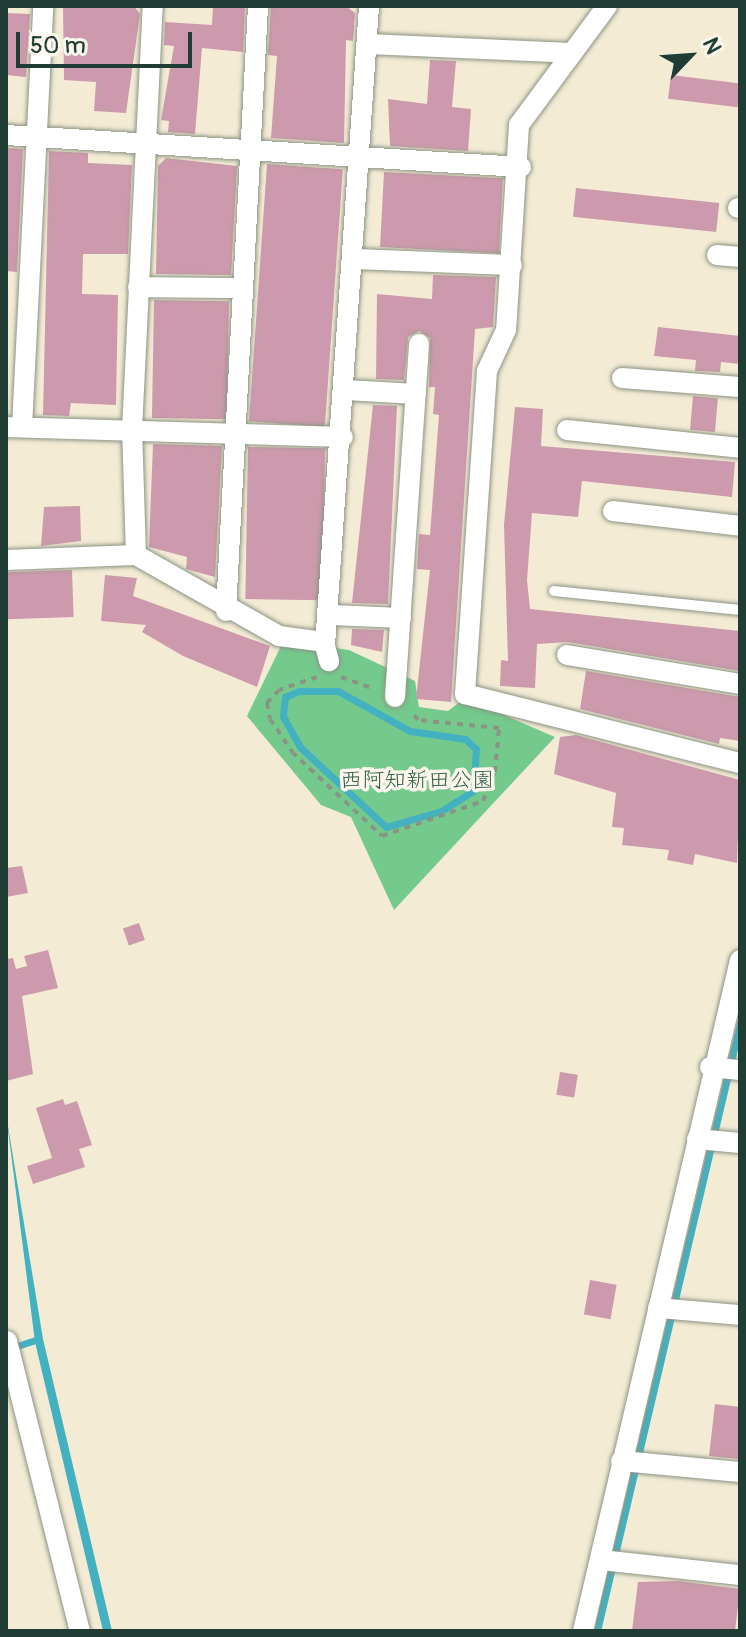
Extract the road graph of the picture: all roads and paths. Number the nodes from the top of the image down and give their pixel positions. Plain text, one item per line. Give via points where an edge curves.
1 (43, 6) edge
2 (153, 6) edge
3 (258, 6) edge
4 (369, 6) edge
5 (607, 6) edge
6 (367, 44) junction
7 (572, 53) junction
8 (6, 135) edge
9 (35, 137) junction
10 (144, 143) junction
11 (250, 151) junction
12 (362, 154) junction
13 (521, 167) junction
14 (717, 255) dead end
15 (740, 257) edge
16 (353, 259) junction
17 (512, 265) junction
18 (138, 287) junction
19 (242, 288) junction
20 (419, 344) dead end
21 (622, 378) dead end
22 (740, 387) edge
23 (346, 390) junction
24 (416, 394) junction
25 (14, 427) edge
26 (132, 430) junction
27 (567, 430) dead end
28 (233, 434) junction
29 (343, 437) junction
30 (740, 448) edge
31 (613, 511) dead end
32 (740, 526) edge
33 (136, 555) junction
34 (6, 560) edge
35 (554, 591) dead end
36 (740, 610) edge
37 (226, 611) junction
38 (332, 615) junction
39 (401, 618) junction
40 (567, 655) dead end
41 (740, 684) edge
42 (395, 697) junction
43 (740, 763) edge
44 (740, 960) edge
45 (711, 1067) junction
46 (740, 1070) edge
47 (697, 1139) junction
48 (734, 1142) edge
49 (658, 1308) junction
50 (740, 1315) edge
51 (6, 1339) edge
52 (622, 1461) junction
53 (740, 1472) edge
54 (602, 1560) junction
55 (740, 1575) edge
56 (80, 1631) edge
57 (583, 1631) edge

1 - 9 street
2 - 10 street
3 - 11 street
4 - 6 street
5 - 7 street
6 - 7 street
6 - 12 street
7 - 13 street via 519,125
8 - 9 street
9 - 10 street
9 - 25 street
10 - 11 street
10 - 18 street
11 - 12 street
11 - 19 street
12 - 13 street
12 - 16 street
13 - 17 street
14 - 15 street
16 - 17 street
16 - 23 street
17 - 43 street via 506,330 487,371 465,694
18 - 19 street
18 - 26 street
19 - 28 street
20 - 24 street
21 - 22 street
23 - 24 street
23 - 29 street
24 - 39 street
25 - 26 street
26 - 28 street
26 - 33 street
27 - 30 street
28 - 29 street
28 - 37 street
29 - 38 street
31 - 32 street
33 - 34 street
33 - 37 street
35 - 36 lane
37 - 38 street via 327,653
38 - 39 street
39 - 42 street
40 - 41 street
42 - 42 path via 418,720 499,728 495,772 483,801 382,836 292,752 267,703 297,680 332,674
44 - 45 street
45 - 46 street
45 - 47 street
47 - 48 street
47 - 49 street
49 - 50 street
49 - 52 street
51 - 56 street
52 - 53 street
52 - 54 street
54 - 55 street
54 - 57 street

